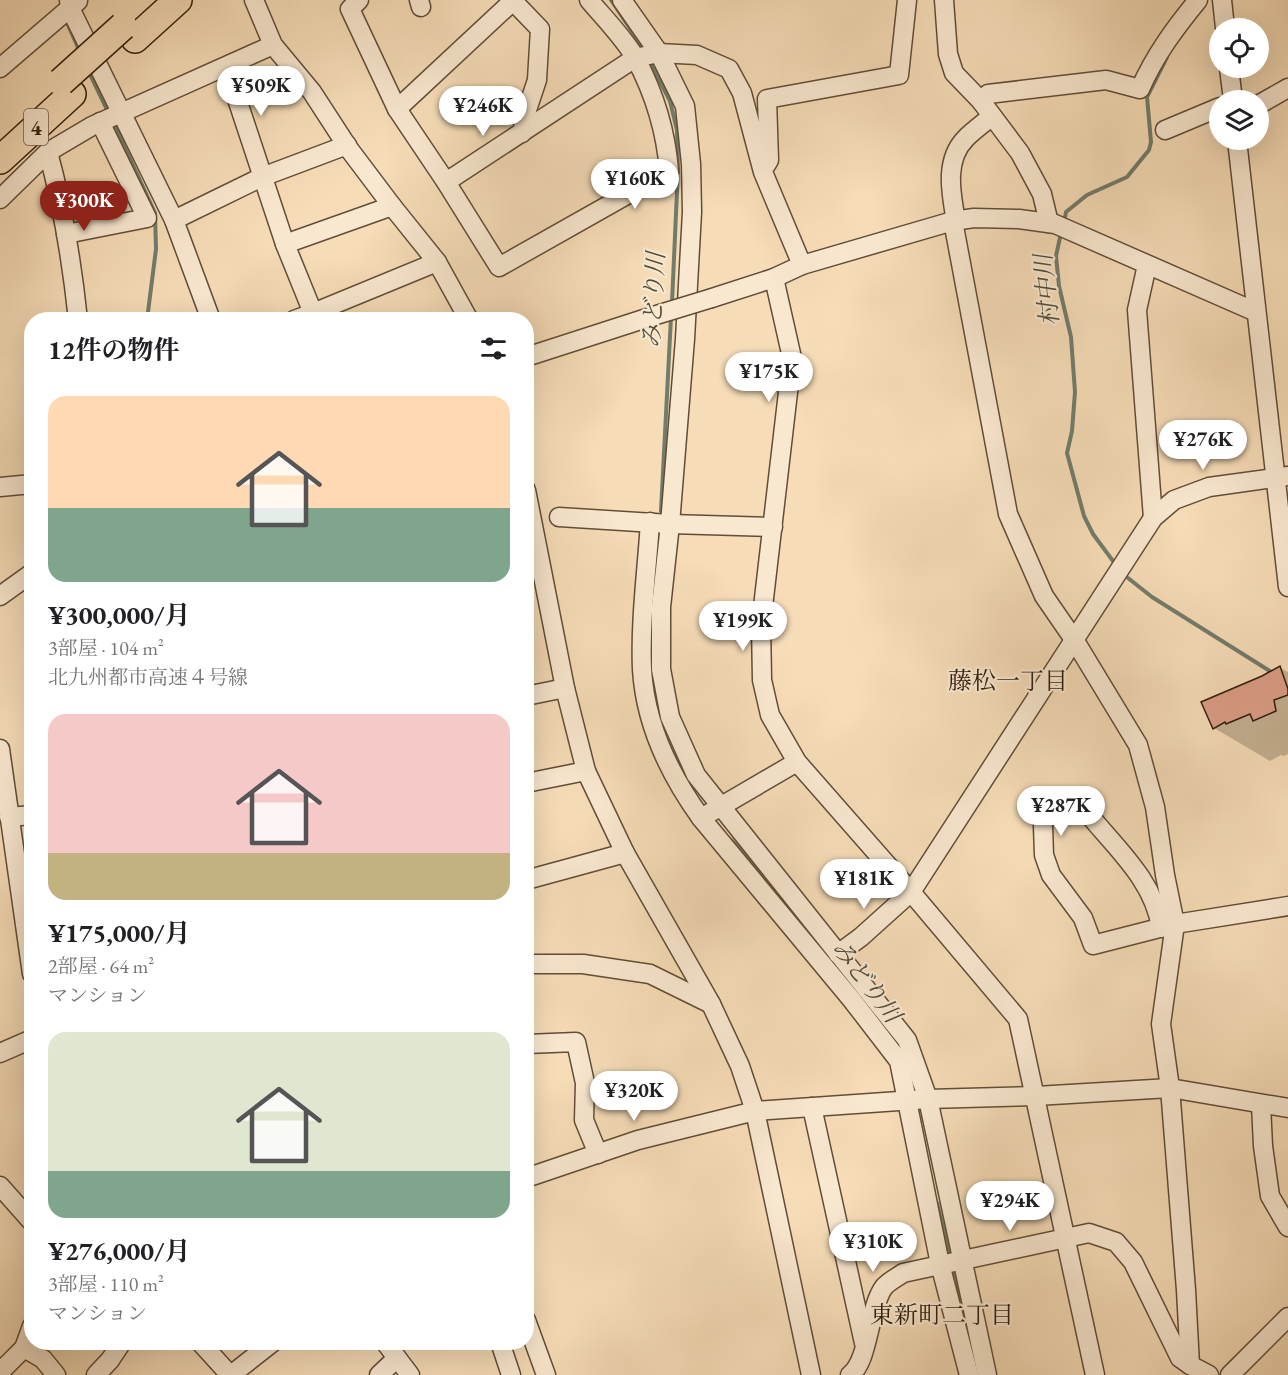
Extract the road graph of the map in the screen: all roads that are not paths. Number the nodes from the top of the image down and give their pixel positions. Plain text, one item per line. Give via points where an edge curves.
1 (153, 0) edge
2 (178, 0) edge
3 (254, 0) edge
4 (359, 0) edge
5 (590, 0) edge
6 (622, 0) edge
7 (907, 0) edge
8 (944, 0) edge
9 (1198, 0) edge
10 (513, 1) edge
11 (73, 3) edge
12 (1222, 3) edge
13 (1224, 18) edge
14 (129, 33) junction
15 (273, 45) junction
16 (660, 53) junction
17 (635, 58) junction
18 (229, 64) junction
19 (0, 68) edge
20 (66, 88) junction
21 (1288, 88) edge
22 (1269, 99) edge
23 (981, 101) junction
24 (397, 109) junction
25 (1209, 111) edge
26 (121, 114) junction
27 (992, 116) junction
28 (100, 122) junction
29 (1165, 130) dead end
30 (522, 133) junction
31 (0, 137) edge
32 (347, 146) junction
33 (1238, 150) edge
34 (48, 153) junction
35 (0, 160) edge
36 (763, 172) junction
37 (262, 177) junction
38 (446, 182) junction
39 (0, 199) edge
40 (392, 206) junction
41 (174, 220) junction
42 (954, 221) junction
43 (1059, 226) junction
44 (66, 234) junction
45 (285, 244) junction
46 (437, 262) junction
47 (802, 265) junction
48 (1147, 265) junction
49 (774, 278) junction
50 (77, 312) edge
51 (208, 312) edge
52 (313, 312) edge
53 (319, 312) edge
54 (465, 312) edge
55 (1256, 312) junction
56 (534, 354) edge
57 (1282, 477) edge
58 (24, 484) edge
59 (0, 487) edge
60 (559, 517) dead end
61 (1153, 518) junction
62 (650, 522) junction
63 (670, 524) junction
64 (773, 527) junction
65 (24, 579) edge
66 (535, 580) edge
67 (1288, 587) edge
68 (0, 596) edge
69 (1075, 641) junction
70 (565, 688) junction
71 (534, 694) edge
72 (0, 749) edge
73 (797, 762) junction
74 (586, 771) junction
75 (534, 781) edge
76 (719, 806) junction
77 (24, 815) edge
78 (9, 817) junction
79 (701, 818) junction
80 (625, 853) junction
81 (534, 878) edge
82 (911, 892) junction
83 (1288, 906) edge
84 (24, 919) edge
85 (1168, 926) junction
86 (838, 954) junction
87 (534, 964) edge
88 (711, 1004) junction
89 (24, 1042) edge
90 (534, 1044) edge
91 (0, 1053) edge
92 (1170, 1088) junction
93 (1036, 1096) junction
94 (927, 1099) junction
95 (908, 1100) junction
96 (1261, 1105) junction
97 (812, 1107) junction
98 (1288, 1108) edge
99 (755, 1111) junction
100 (598, 1154) junction
101 (534, 1175) edge
102 (0, 1186) edge
103 (24, 1213) edge
104 (1288, 1227) edge
105 (1065, 1239) junction
106 (962, 1261) junction
107 (940, 1264) junction
108 (1288, 1317) edge
109 (534, 1342) edge
110 (24, 1348) edge
111 (865, 1348) junction
112 (27, 1350) edge
113 (117, 1350) edge
114 (208, 1350) edge
115 (263, 1350) edge
116 (390, 1350) edge
117 (503, 1350) edge
118 (397, 1358) junction
119 (1190, 1365) junction
120 (0, 1372) edge
121 (56, 1375) edge
122 (96, 1375) edge
123 (231, 1375) edge
124 (379, 1375) edge
125 (410, 1375) edge
126 (511, 1375) edge
127 (546, 1375) edge
128 (811, 1375) edge
129 (850, 1375) edge
130 (969, 1375) edge
131 (987, 1375) edge
132 (1095, 1375) edge
133 (1209, 1375) edge
134 (1230, 1375) edge

1 - 14 highway, 4
2 - 14 highway, 4
3 - 15 street
4 - 24 street via 350,9
5 - 17 street
6 - 16 street
7 - 36 street via 899,75 767,99 769,160
8 - 23 street via 948,54 954,73
9 - 23 street via 1151,63 1140,89 1106,80 988,94
10 - 24 street
10 - 30 street via 540,29 537,80
11 - 19 street
11 - 26 street
12 - 13 street
14 - 20 highway, 4, bridge
15 - 18 street
15 - 32 street via 312,92
16 - 17 street
16 - 36 street via 697,55 729,69 742,93
16 - 63 street via 685,106 691,164 692,212
17 - 30 street
17 - 38 street via 655,103 669,171 499,267
18 - 26 street
18 - 37 street
20 - 31 highway, 4
20 - 35 highway, 4
21 - 22 street
23 - 27 street
24 - 38 street
25 - 29 street
26 - 28 street
26 - 41 street
27 - 42 street via 957,149 950,173
27 - 43 street via 1020,153
28 - 34 street
28 - 44 street via 147,218
30 - 38 street
32 - 37 street
32 - 40 street
33 - 55 street
34 - 39 street
34 - 44 street
36 - 47 street
37 - 41 street
37 - 45 street
40 - 45 street
40 - 46 street
41 - 51 street
42 - 43 street via 974,218
42 - 47 street
42 - 69 street via 1008,514 1044,596
43 - 48 street
44 - 50 street
45 - 52 street
46 - 53 street
46 - 54 street
47 - 49 street
48 - 55 street
48 - 61 street via 1137,310
49 - 56 street, bridge
49 - 64 street via 792,358
55 - 57 street
57 - 61 street via 1209,488 1174,500
57 - 67 street
58 - 59 street
60 - 62 street
61 - 69 street
62 - 63 street
62 - 79 street via 643,628 645,690 653,727 665,756
63 - 64 street
63 - 76 street via 661,607 661,669 670,717 696,775
64 - 73 street via 761,624 762,680 770,715
65 - 68 street
66 - 70 street
69 - 82 street
69 - 85 street via 1138,745 1155,807
70 - 71 street
70 - 74 street
72 - 78 street
73 - 76 street
73 - 82 street
74 - 75 street
74 - 80 street
76 - 79 street
76 - 86 street
77 - 78 street
78 - 84 street
79 - 95 street via 899,1060
80 - 81 street
80 - 88 street
82 - 86 street
82 - 93 street via 1018,1019
83 - 85 street
85 - 85 street via 1093,945 1083,918 1051,875 1044,855 1045,811 1082,806 1147,884 1159,915
85 - 92 street via 1161,1024
86 - 94 street via 907,1040
87 - 88 street via 583,964 650,974
88 - 99 street via 740,1066
89 - 91 street
90 - 100 street via 576,1042 585,1083 584,1120
92 - 93 street
92 - 96 street
92 - 119 street
93 - 94 street
93 - 105 street
94 - 95 street
94 - 106 street
95 - 97 street
95 - 107 street
96 - 98 street
96 - 104 street via 1270,1196
97 - 99 street
97 - 111 street
99 - 100 street
99 - 128 street
100 - 101 street
102 - 103 street
105 - 106 street
105 - 119 street via 1089,1233 1116,1242 1132,1263 1180,1358
105 - 132 street
106 - 107 street
106 - 131 street
107 - 111 street via 903,1273 884,1287
107 - 130 street
108 - 134 street
109 - 127 street
110 - 120 street
111 - 129 street
112 - 121 street via 43,1359
113 - 122 street
114 - 123 street
115 - 123 street
116 - 118 street
117 - 126 street
118 - 124 street
118 - 125 street
119 - 133 street

